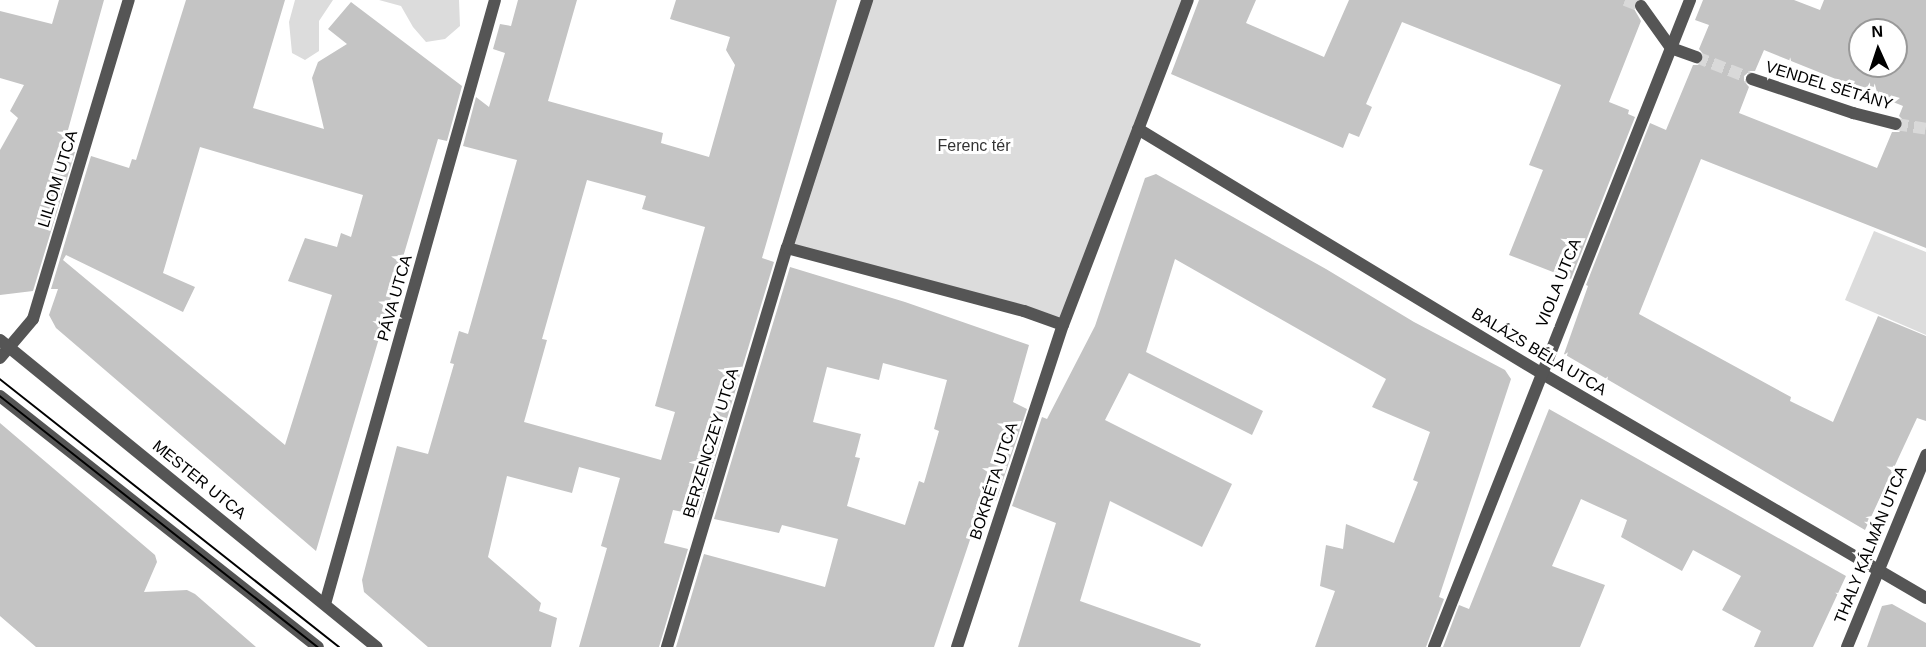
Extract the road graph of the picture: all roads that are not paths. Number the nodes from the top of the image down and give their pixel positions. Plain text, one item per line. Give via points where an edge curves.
1 (129, 0) edge
2 (495, 0) edge
3 (867, 0) edge
4 (1188, 0) edge
5 (1690, 0) edge
6 (1641, 6) dead end
7 (1671, 48) junction
8 (1696, 57) tunnel mouth
9 (1752, 79) tunnel mouth
10 (1896, 124) tunnel mouth
11 (1138, 129) junction
12 (787, 248) junction
13 (1063, 325) junction
14 (0, 340) edge
15 (10, 348) junction
16 (0, 358) edge
17 (1540, 373) junction
18 (0, 396) edge
19 (1926, 455) edge
20 (1878, 571) junction
21 (1926, 598) edge
22 (325, 604) junction
23 (318, 647) edge
24 (377, 647) edge
25 (667, 647) edge
26 (957, 647) edge
27 (1434, 647) edge
28 (1847, 647) edge

1 - 15 street, LILIOM UTCA via 33,319
2 - 22 street, PÁVA UTCA
3 - 12 street
4 - 11 street
5 - 7 street, VIOLA UTCA
6 - 7 street
7 - 8 street
7 - 17 street, VIOLA UTCA
9 - 10 street, VENDEL SÉTÁNY
11 - 13 street
11 - 17 street, BALÁZS BÉLA UTCA
12 - 13 street via 1024,311
12 - 25 street, BERZENCZEY UTCA
13 - 26 street, BOKRÉTA UTCA
14 - 15 street, MESTER UTCA
15 - 16 street, LILIOM UTCA
15 - 22 street, MESTER UTCA
17 - 20 street, BALÁZS BÉLA UTCA
17 - 27 street, VIOLA UTCA
18 - 23 street
19 - 20 street, THALY KÁLMÁN UTCA
20 - 21 street, BALÁZS BÉLA UTCA
20 - 28 street, THALY KÁLMÁN UTCA
22 - 24 street, MESTER UTCA

